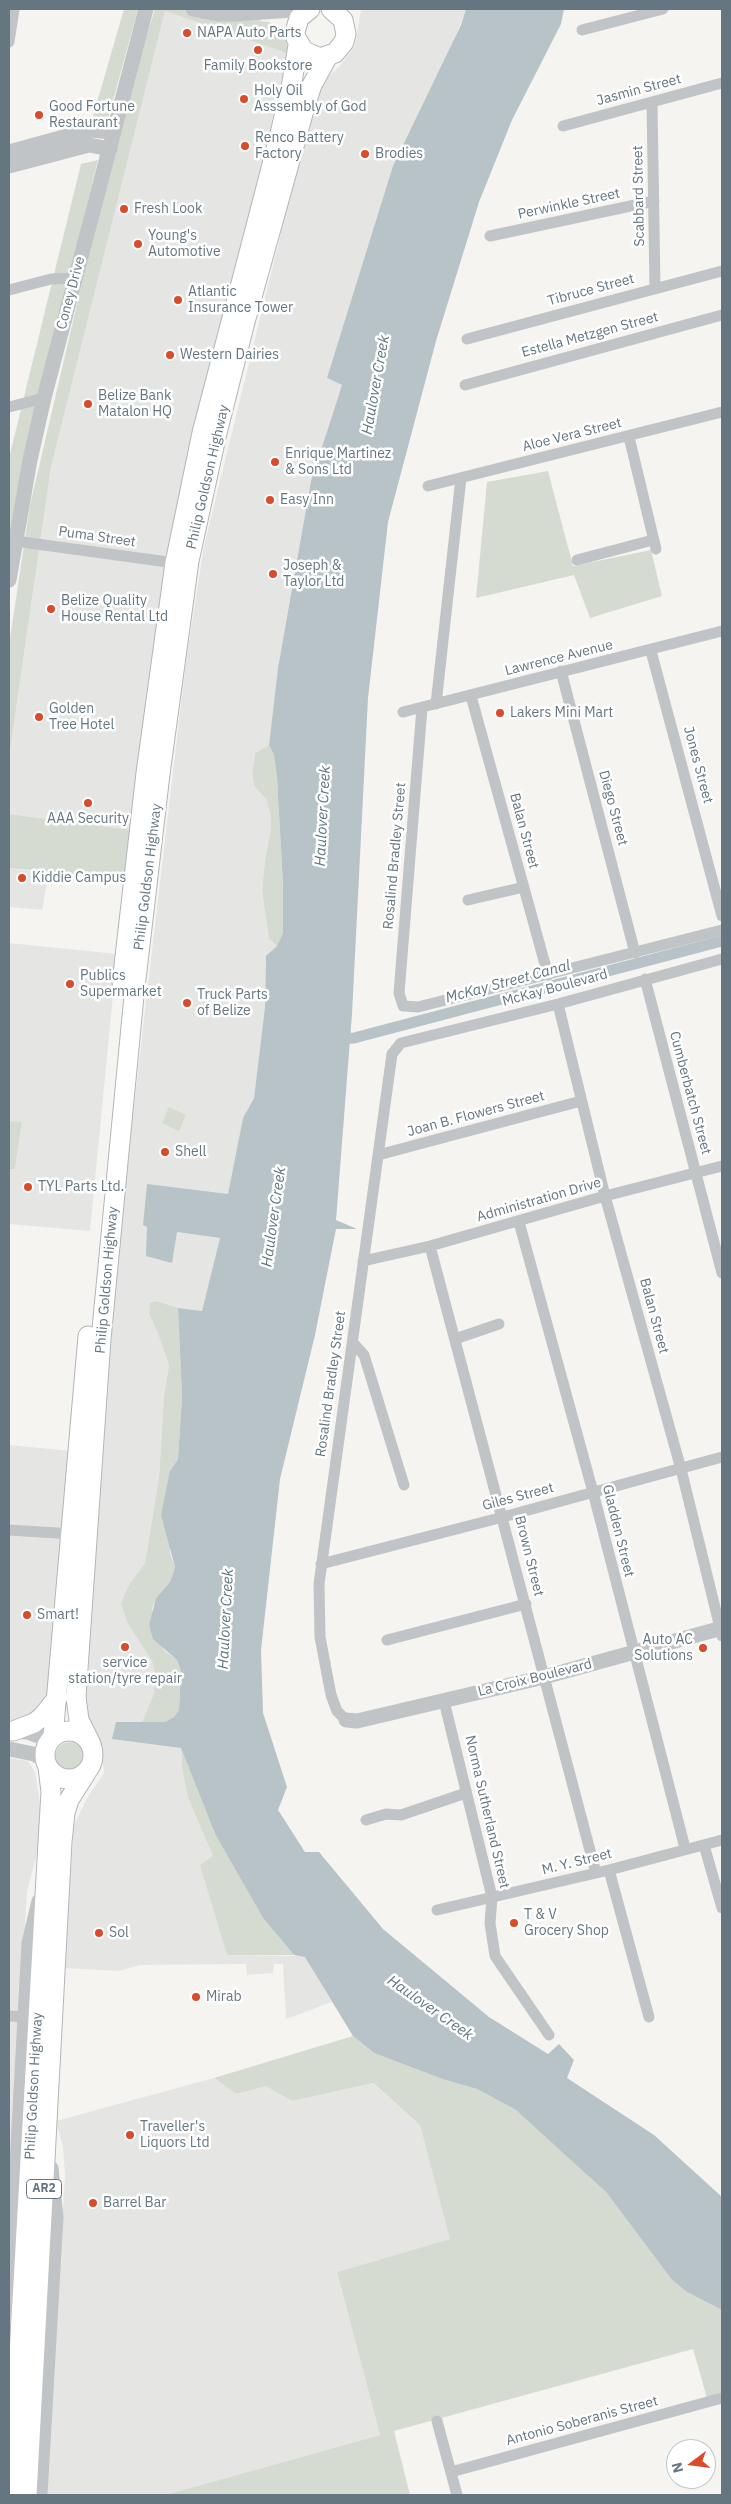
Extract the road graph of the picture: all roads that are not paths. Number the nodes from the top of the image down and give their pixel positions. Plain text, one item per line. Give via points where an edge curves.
1 (14, 9) edge
2 (146, 9) edge
3 (193, 9) edge
4 (309, 9) edge
5 (331, 9) edge
6 (351, 9) edge
7 (662, 9) edge
8 (265, 13) junction
9 (345, 27) junction
10 (582, 30) dead end
11 (296, 38) junction
12 (9, 39) edge
13 (328, 56) junction
14 (722, 83) edge
15 (652, 103) junction
16 (563, 126) dead end
17 (114, 132) junction
18 (110, 149) junction
19 (9, 152) edge
20 (9, 166) edge
21 (654, 202) junction
22 (490, 236) dead end
23 (722, 271) edge
24 (75, 278) junction
25 (656, 288) junction
26 (9, 290) edge
27 (722, 315) edge
28 (467, 339) dead end
29 (465, 385) dead end
30 (44, 398) junction
31 (9, 408) edge
32 (722, 415) edge
33 (629, 436) junction
34 (461, 478) junction
35 (428, 486) dead end
36 (13, 520) edge
37 (15, 541) junction
38 (577, 560) dead end
39 (175, 563) junction
40 (9, 580) edge
41 (722, 631) edge
42 (651, 651) junction
43 (561, 672) junction
44 (471, 696) junction
45 (436, 704) junction
46 (422, 708) junction
47 (403, 712) dead end
48 (524, 887) junction
49 (468, 900) dead end
50 (722, 916) edge
51 (722, 930) edge
52 (635, 953) junction
53 (722, 959) edge
54 (548, 975) junction
55 (645, 979) junction
56 (558, 1004) junction
57 (402, 1006) joint
58 (396, 1047) joint
59 (581, 1101) junction
60 (378, 1155) junction
61 (722, 1166) edge
62 (696, 1173) junction
63 (605, 1196) junction
64 (519, 1222) junction
65 (430, 1246) junction
66 (363, 1261) junction
67 (722, 1273) edge
68 (499, 1324) dead end
69 (455, 1339) junction
70 (353, 1343) junction
71 (722, 1457) edge
72 (680, 1469) junction
73 (404, 1485) dead end
74 (593, 1492) junction
75 (503, 1517) junction
76 (9, 1530) edge
77 (73, 1534) junction
78 (322, 1564) junction
79 (526, 1604) junction
80 (722, 1631) edge
81 (387, 1640) dead end
82 (633, 1653) junction
83 (544, 1677) junction
84 (58, 1697) junction
85 (444, 1701) junction
86 (346, 1720) joint
87 (10, 1737) edge
88 (52, 1738) junction
89 (91, 1744) junction
90 (47, 1764) junction
91 (86, 1773) junction
92 (466, 1793) junction
93 (366, 1820) dead end
94 (722, 1840) edge
95 (704, 1845) junction
96 (686, 1848) junction
97 (47, 1865) junction
98 (609, 1870) junction
99 (596, 1873) junction
100 (492, 1897) junction
101 (722, 1908) edge
102 (437, 1910) dead end
103 (9, 2016) edge
104 (26, 2017) junction
105 (649, 2017) dead end
106 (549, 2035) dead end
107 (47, 2136) junction
108 (9, 2313) edge
109 (722, 2398) edge
110 (437, 2421) dead end
111 (451, 2472) junction
112 (11, 2495) edge
113 (27, 2495) edge
114 (40, 2495) edge
115 (457, 2495) edge

1 - 12 street
2 - 17 street, Coney Drive
3 - 8 street via 218,14
4 - 8 street
4 - 11 main road, Philip Goldson Highway via 299,18
5 - 9 main road via 343,20
6 - 9 main road
7 - 10 street
8 - 11 street
9 - 13 main road, Philip Goldson Highway via 344,42
11 - 13 main road via 311,56
11 - 39 main road, Philip Goldson Highway via 292,82 202,433
13 - 89 main road, Philip Goldson Highway via 306,102 245,322 189,561 134,996 101,1339 76,1697 79,1720
14 - 15 street, Jasmin Street
15 - 16 street, Jasmin Street
15 - 21 street, Scabbard Street
17 - 18 street, Coney Drive
17 - 19 street via 89,130
18 - 20 street via 88,145
18 - 24 street, Coney Drive
21 - 22 street, Perwinkle Street
21 - 25 street, Scabbard Street
23 - 25 street, Tibruce Street
24 - 26 street via 50,279
24 - 30 street, Coney Drive
25 - 28 street, Tibruce Street
27 - 29 street, Estella Metzgen Street
30 - 31 street
30 - 36 street, Coney Drive
32 - 33 street, Aloe Vera Street
33 - 34 street, Aloe Vera Street
33 - 38 street via 655,544
34 - 35 street, Aloe Vera Street
34 - 45 street
36 - 37 street, Coney Drive
37 - 39 street, Puma Street
37 - 40 street, Coney Drive
39 - 77 main road, Philip Goldson Highway via 146,773 122,984
41 - 42 street, Lawrence Avenue
42 - 43 street, Lawrence Avenue
42 - 50 street, Jones Street
43 - 44 street, Lawrence Avenue
43 - 52 street, Diego Street
44 - 45 street, Lawrence Avenue
44 - 48 street, Balan Street
45 - 46 street, Lawrence Avenue
46 - 47 street, Lawrence Avenue
46 - 57 street, Rosalind Bradley Street via 399,993
48 - 49 street
48 - 54 street, Balan Street
51 - 52 street, McKay Boulevard
52 - 54 street, McKay Boulevard
53 - 55 street, McKay Boulevard
54 - 57 street, McKay Boulevard via 418,1007
55 - 56 street, McKay Boulevard
55 - 62 street, Cumberbatch Street
56 - 58 street, McKay Boulevard via 401,1043
56 - 59 street, Balan Street
58 - 60 street, Rosalind Bradley Street via 392,1054
59 - 60 street, Joan B. Flowers Street
59 - 63 street, Balan Street
60 - 66 street, Rosalind Bradley Street
61 - 62 street, Administration Drive
62 - 63 street, Administration Drive
62 - 67 street, Cumberbatch Street
63 - 64 street, Administration Drive
63 - 72 street, Balan Street
64 - 65 street, Administration Drive
64 - 74 street, Gladden Street
65 - 66 street, Administration Drive
65 - 69 street, Brown Street
66 - 70 street, Rosalind Bradley Street
68 - 69 street
69 - 75 street, Brown Street
70 - 73 street via 364,1355
70 - 78 street, Rosalind Bradley Street
71 - 72 street, Giles Street
72 - 74 street, Giles Street
72 - 80 street, Balan Street
74 - 75 street, Giles Street
74 - 82 street, Gladden Street
75 - 78 street, Giles Street
75 - 79 street, Brown Street
76 - 77 street
77 - 84 main road, Philip Goldson Highway
78 - 86 street, Rosalind Bradley Street via 318,1600 320,1637 334,1705
79 - 81 street
79 - 83 street, Brown Street
80 - 82 street, La Croix Boulevard
82 - 83 street, La Croix Boulevard
82 - 96 street, Gladden Street
83 - 85 street, La Croix Boulevard
83 - 99 street, Brown Street
84 - 87 main road via 34,1724
84 - 88 main road, Philip Goldson Highway
85 - 86 street, La Croix Boulevard via 357,1721
85 - 92 street, Norma Sutherland Street
87 - 88 street via 27,1732
87 - 90 street
88 - 89 main road via 74,1731
88 - 90 main road via 45,1753
89 - 91 main road via 94,1759
90 - 91 main road via 53,1773 66,1780
90 - 97 main road, Philip Goldson Highway / AR2 via 51,1792
91 - 107 main road, Philip Goldson Highway / AR2 via 65,1814
92 - 93 street via 401,1814 386,1814
92 - 100 street, Norma Sutherland Street
94 - 95 street, M. Y. Street
95 - 96 street, M. Y. Street
95 - 101 street
96 - 98 street, M. Y. Street
97 - 104 street via 29,1943
97 - 112 main road, Philip Goldson Highway / AR2
98 - 99 street, M. Y. Street
98 - 105 street
99 - 100 street, M. Y. Street
100 - 102 street, M. Y. Street
100 - 106 street, Norma Sutherland Street via 490,1923 495,1956
103 - 104 street
104 - 108 street
107 - 113 main road, Philip Goldson Highway / AR2
107 - 114 street via 56,2217
109 - 111 street, Antonio Soberanis Street
110 - 111 street
111 - 115 street

